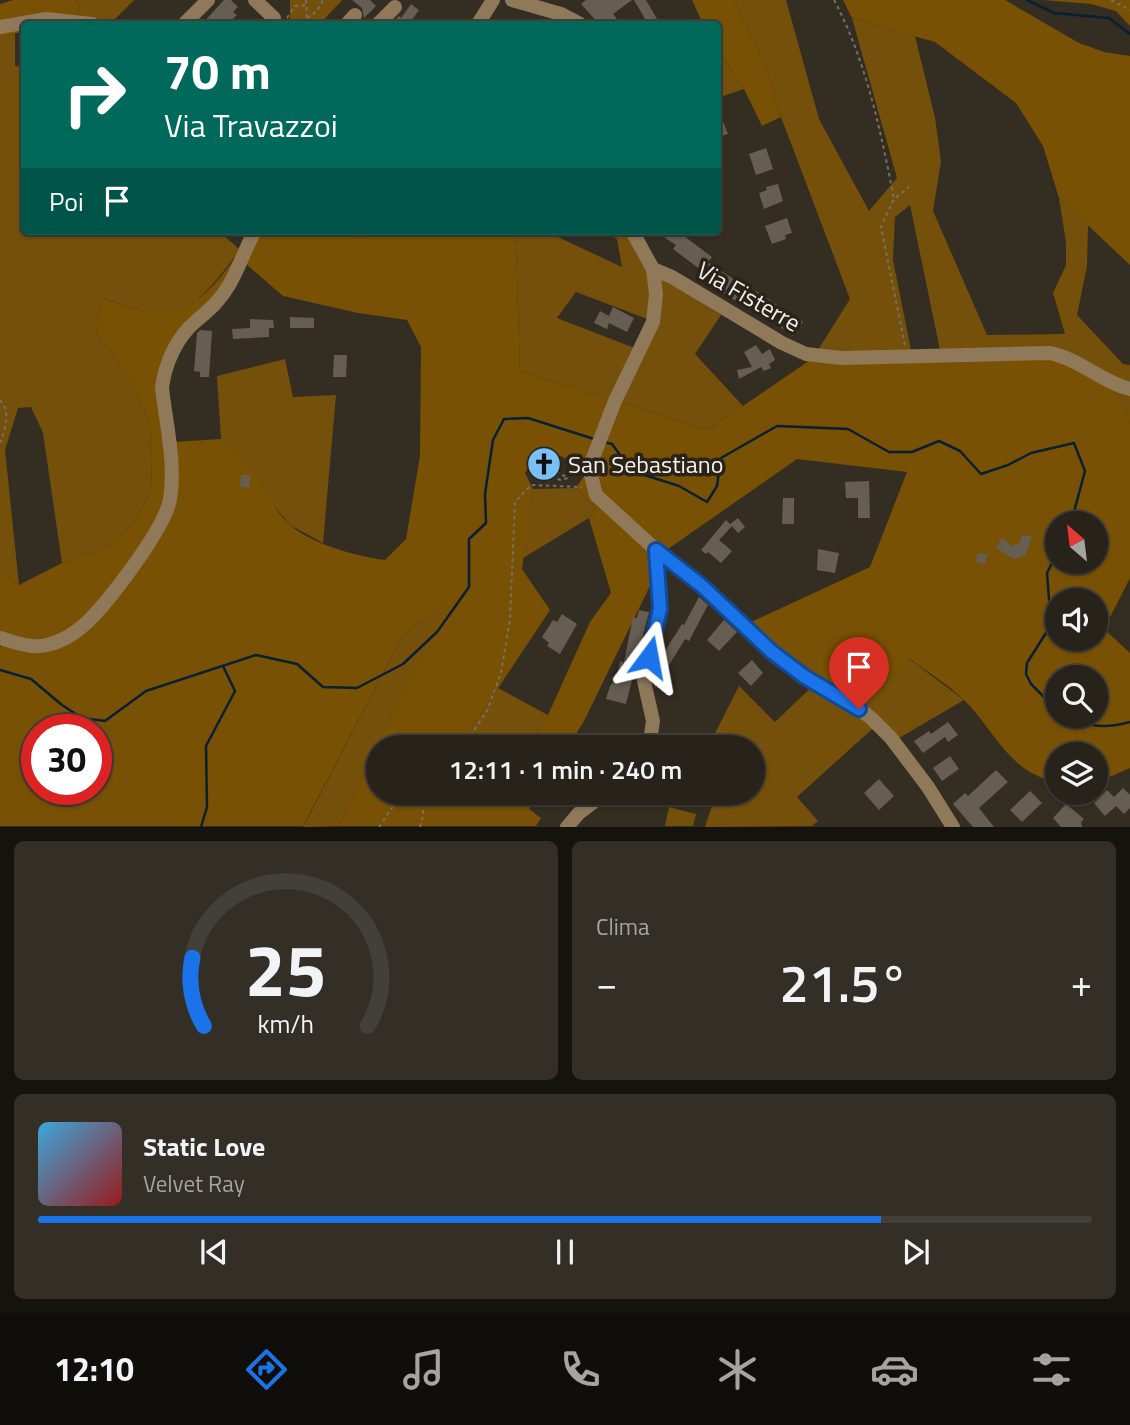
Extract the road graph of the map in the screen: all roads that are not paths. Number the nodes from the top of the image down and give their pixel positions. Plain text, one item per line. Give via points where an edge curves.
1 (208, 0) edge
2 (255, 0) edge
3 (493, 0) edge
4 (512, 0) edge
5 (395, 8) dead end
6 (274, 18) road end
7 (21, 21) edge
8 (22, 21) edge
9 (65, 21) edge
10 (187, 21) edge
11 (381, 21) edge
12 (480, 21) edge
13 (575, 21) edge
14 (0, 27) edge
15 (253, 235) edge
16 (634, 235) edge
17 (653, 269) junction
18 (1130, 389) edge
19 (656, 550) junction
20 (0, 638) edge
21 (651, 735) edge
22 (590, 805) edge
23 (567, 827) edge
24 (953, 827) edge

1 - 10 street
2 - 6 street
3 - 12 street
4 - 13 street
5 - 11 street
7 - 14 street
8 - 9 street
15 - 20 street via 230,285 178,343 164,375 172,486 168,510 156,534 96,613 76,631 44,646
16 - 17 street
17 - 18 street, Via Fisterre via 799,351 841,358 1049,353
17 - 19 street via 653,322 615,401 589,477 596,495
19 - 21 street via 660,609 644,681 653,721
19 - 24 street via 772,652 871,718 928,787
22 - 23 street

